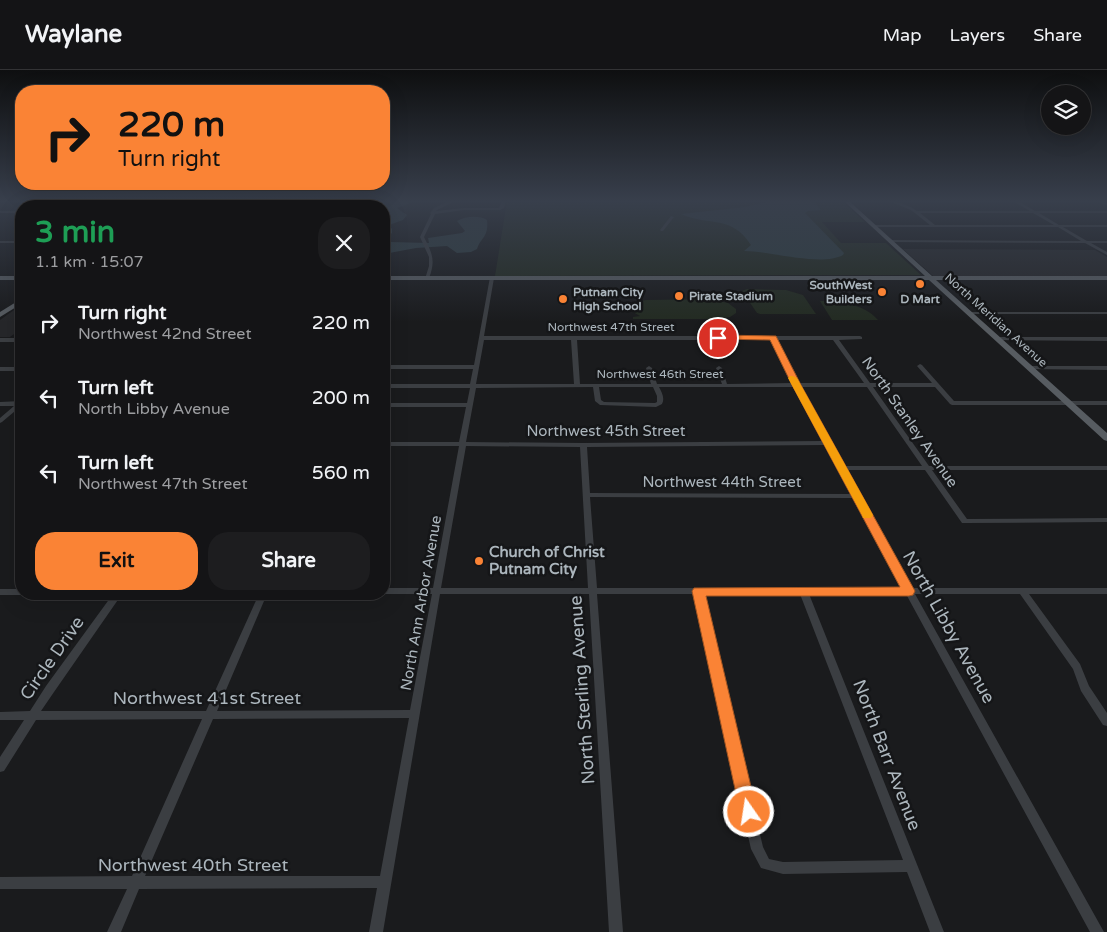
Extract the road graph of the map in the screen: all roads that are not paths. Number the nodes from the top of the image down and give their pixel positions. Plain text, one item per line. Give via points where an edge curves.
1 (425, 241) edge
2 (890, 241) edge
3 (934, 241) edge
4 (0, 242) edge
5 (15, 242) edge
6 (1086, 242) junction
7 (1107, 242) edge
8 (1107, 254) edge
9 (0, 278) edge
10 (15, 278) edge
11 (390, 278) edge
12 (427, 278) junction
13 (492, 278) junction
14 (930, 278) junction
15 (1107, 278) edge
16 (15, 304) edge
17 (4, 310) edge
18 (969, 313) junction
19 (1107, 314) edge
20 (0, 315) edge
21 (730, 325) dead end
22 (482, 338) junction
23 (574, 338) junction
24 (736, 338) junction
25 (773, 338) junction
26 (835, 338) junction
27 (860, 338) dead end
28 (997, 339) junction
29 (1107, 339) edge
30 (0, 340) edge
31 (15, 340) edge
32 (920, 366) dead end
33 (390, 367) edge
34 (476, 367) junction
35 (649, 368) dead end
36 (719, 368) dead end
37 (1030, 368) junction
38 (1107, 368) edge
39 (15, 369) edge
40 (0, 370) edge
41 (473, 385) junction
42 (577, 385) junction
43 (596, 385) junction
44 (655, 385) junction
45 (725, 385) junction
46 (796, 385) junction
47 (869, 385) junction
48 (936, 385) junction
49 (390, 386) edge
50 (1069, 403) junction
51 (1107, 403) edge
52 (0, 404) edge
53 (15, 404) edge
54 (390, 405) edge
55 (470, 405) junction
56 (15, 409) edge
57 (0, 421) edge
58 (1107, 438) edge
59 (390, 444) edge
60 (463, 444) junction
61 (828, 444) junction
62 (584, 445) junction
63 (842, 468) junction
64 (927, 468) junction
65 (1107, 468) edge
66 (587, 495) junction
67 (857, 496) junction
68 (1107, 520) edge
69 (15, 590) edge
70 (390, 591) edge
71 (437, 591) junction
72 (593, 591) junction
73 (698, 591) junction
74 (803, 591) junction
75 (909, 591) junction
76 (1022, 591) junction
77 (1107, 591) edge
78 (0, 592) edge
79 (114, 600) edge
80 (259, 600) edge
81 (210, 714) junction
82 (415, 714) junction
83 (32, 715) junction
84 (0, 716) edge
85 (1107, 722) edge
86 (0, 767) edge
87 (911, 866) junction
88 (136, 882) junction
89 (385, 882) junction
90 (0, 883) edge
91 (114, 932) edge
92 (376, 932) edge
93 (616, 932) edge
94 (937, 932) edge
95 (1097, 932) edge

1 - 12 street via 433,264
2 - 14 main road, North Meridian Avenue
3 - 6 street
4 - 5 street
6 - 7 street
6 - 8 street
9 - 10 main road
11 - 12 main road
12 - 13 main road
13 - 14 main road
13 - 22 street, North Ann Arbor Avenue
14 - 15 main road
14 - 18 main road, North Meridian Avenue
16 - 17 main road
17 - 20 main road
18 - 19 street
18 - 28 main road, North Meridian Avenue
21 - 24 street
22 - 23 street, Northwest 47th Street
22 - 34 street, North Ann Arbor Avenue
23 - 24 street, Northwest 47th Street
23 - 42 street
24 - 25 street, Northwest 47th Street
25 - 26 street, Northwest 47th Street
25 - 46 street, North Libby Avenue
26 - 27 street, Northwest 47th Street
26 - 47 street, North Stanley Avenue
28 - 29 street
28 - 37 main road, North Meridian Avenue
30 - 31 street
32 - 48 street
33 - 34 street
34 - 41 street, North Ann Arbor Avenue
35 - 44 street
36 - 45 street
37 - 38 street
37 - 50 main road, North Meridian Avenue
39 - 40 street
41 - 42 street, Northwest 46th Street
41 - 49 street, Northwest 46th Street
41 - 55 street, North Ann Arbor Avenue
42 - 43 street, Northwest 46th Street
43 - 44 street, Northwest 46th Street
43 - 44 street via 598,401 610,406 658,404 661,399
44 - 45 street, Northwest 46th Street
45 - 46 street, Northwest 46th Street
46 - 47 street, Northwest 46th Street
46 - 61 street, North Libby Avenue
47 - 48 street, Northwest 46th Street
47 - 64 street, North Stanley Avenue
48 - 50 street via 952,404
50 - 51 street
50 - 58 main road, North Meridian Avenue
52 - 53 street
54 - 55 street
55 - 60 street, North Ann Arbor Avenue
56 - 57 street
59 - 60 street, Northwest 45th Street
60 - 62 street, Northwest 45th Street
60 - 71 street, North Ann Arbor Avenue
61 - 62 street, Northwest 45th Street
61 - 63 street, North Libby Avenue
62 - 66 street, North Sterling Avenue
63 - 64 street
63 - 67 street, North Libby Avenue
64 - 65 street
64 - 68 street, North Stanley Avenue via 965,521
66 - 67 street, Northwest 44th Street
66 - 72 street, North Sterling Avenue
67 - 75 street, North Libby Avenue
69 - 78 street
70 - 71 street
71 - 72 street
71 - 82 street, North Ann Arbor Avenue
72 - 73 street
72 - 93 street, North Sterling Avenue
73 - 74 street
73 - 87 street via 757,849 765,864 783,868
74 - 75 street
74 - 87 street, North Barr Avenue
75 - 76 street
75 - 95 street, North Libby Avenue
76 - 77 street
76 - 85 street via 1077,667 1085,688
79 - 83 street, Circle Drive
80 - 81 street
81 - 82 street, Northwest 41st Street
81 - 83 street, Northwest 41st Street
81 - 88 street
82 - 89 street, North Ann Arbor Avenue
83 - 84 street, Northwest 41st Street
83 - 86 street, Circle Drive
87 - 94 street, North Barr Avenue
88 - 89 street, Northwest 40th Street
88 - 90 street, Northwest 40th Street
88 - 91 street
89 - 92 street, North Ann Arbor Avenue

